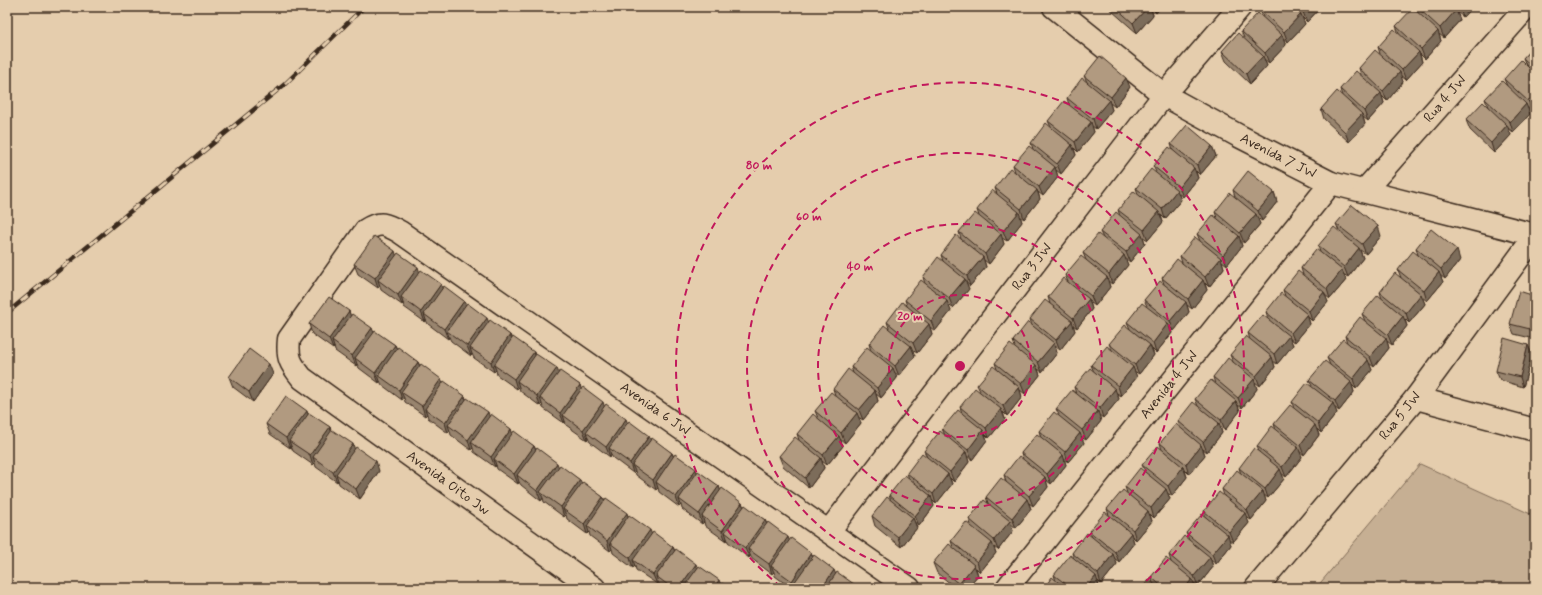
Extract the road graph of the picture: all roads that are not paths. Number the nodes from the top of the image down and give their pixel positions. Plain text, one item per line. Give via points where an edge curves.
1 (1054, 7) edge
2 (1240, 7) edge
3 (1527, 7) edge
4 (1164, 95) junction
5 (1331, 183) junction
6 (1364, 191) junction
7 (1535, 235) edge
8 (302, 378) joint
9 (1416, 398) junction
10 (1535, 430) edge
11 (829, 531) junction
12 (594, 588) edge
13 (909, 588) edge
14 (1007, 588) edge
15 (1256, 588) edge

1 - 4 street, Avenida 7 JW
2 - 4 street, Rua 3 JW
3 - 6 street, Rua 4 JW
4 - 5 street, Avenida 7 JW
4 - 11 street, Rua 3 JW
5 - 6 street, Avenida 7 JW
5 - 14 street, Avenida 4 JW
6 - 7 street, Avenida 7 JW
7 - 9 street, Rua 5 JW
8 - 11 street, Avenida 6 JW via 291,364 287,353 289,339 366,230 374,225 386,224
8 - 12 street, Avenida Oito Jw
9 - 10 street
9 - 15 street, Rua 5 JW
11 - 13 street, Avenida 6 JW

